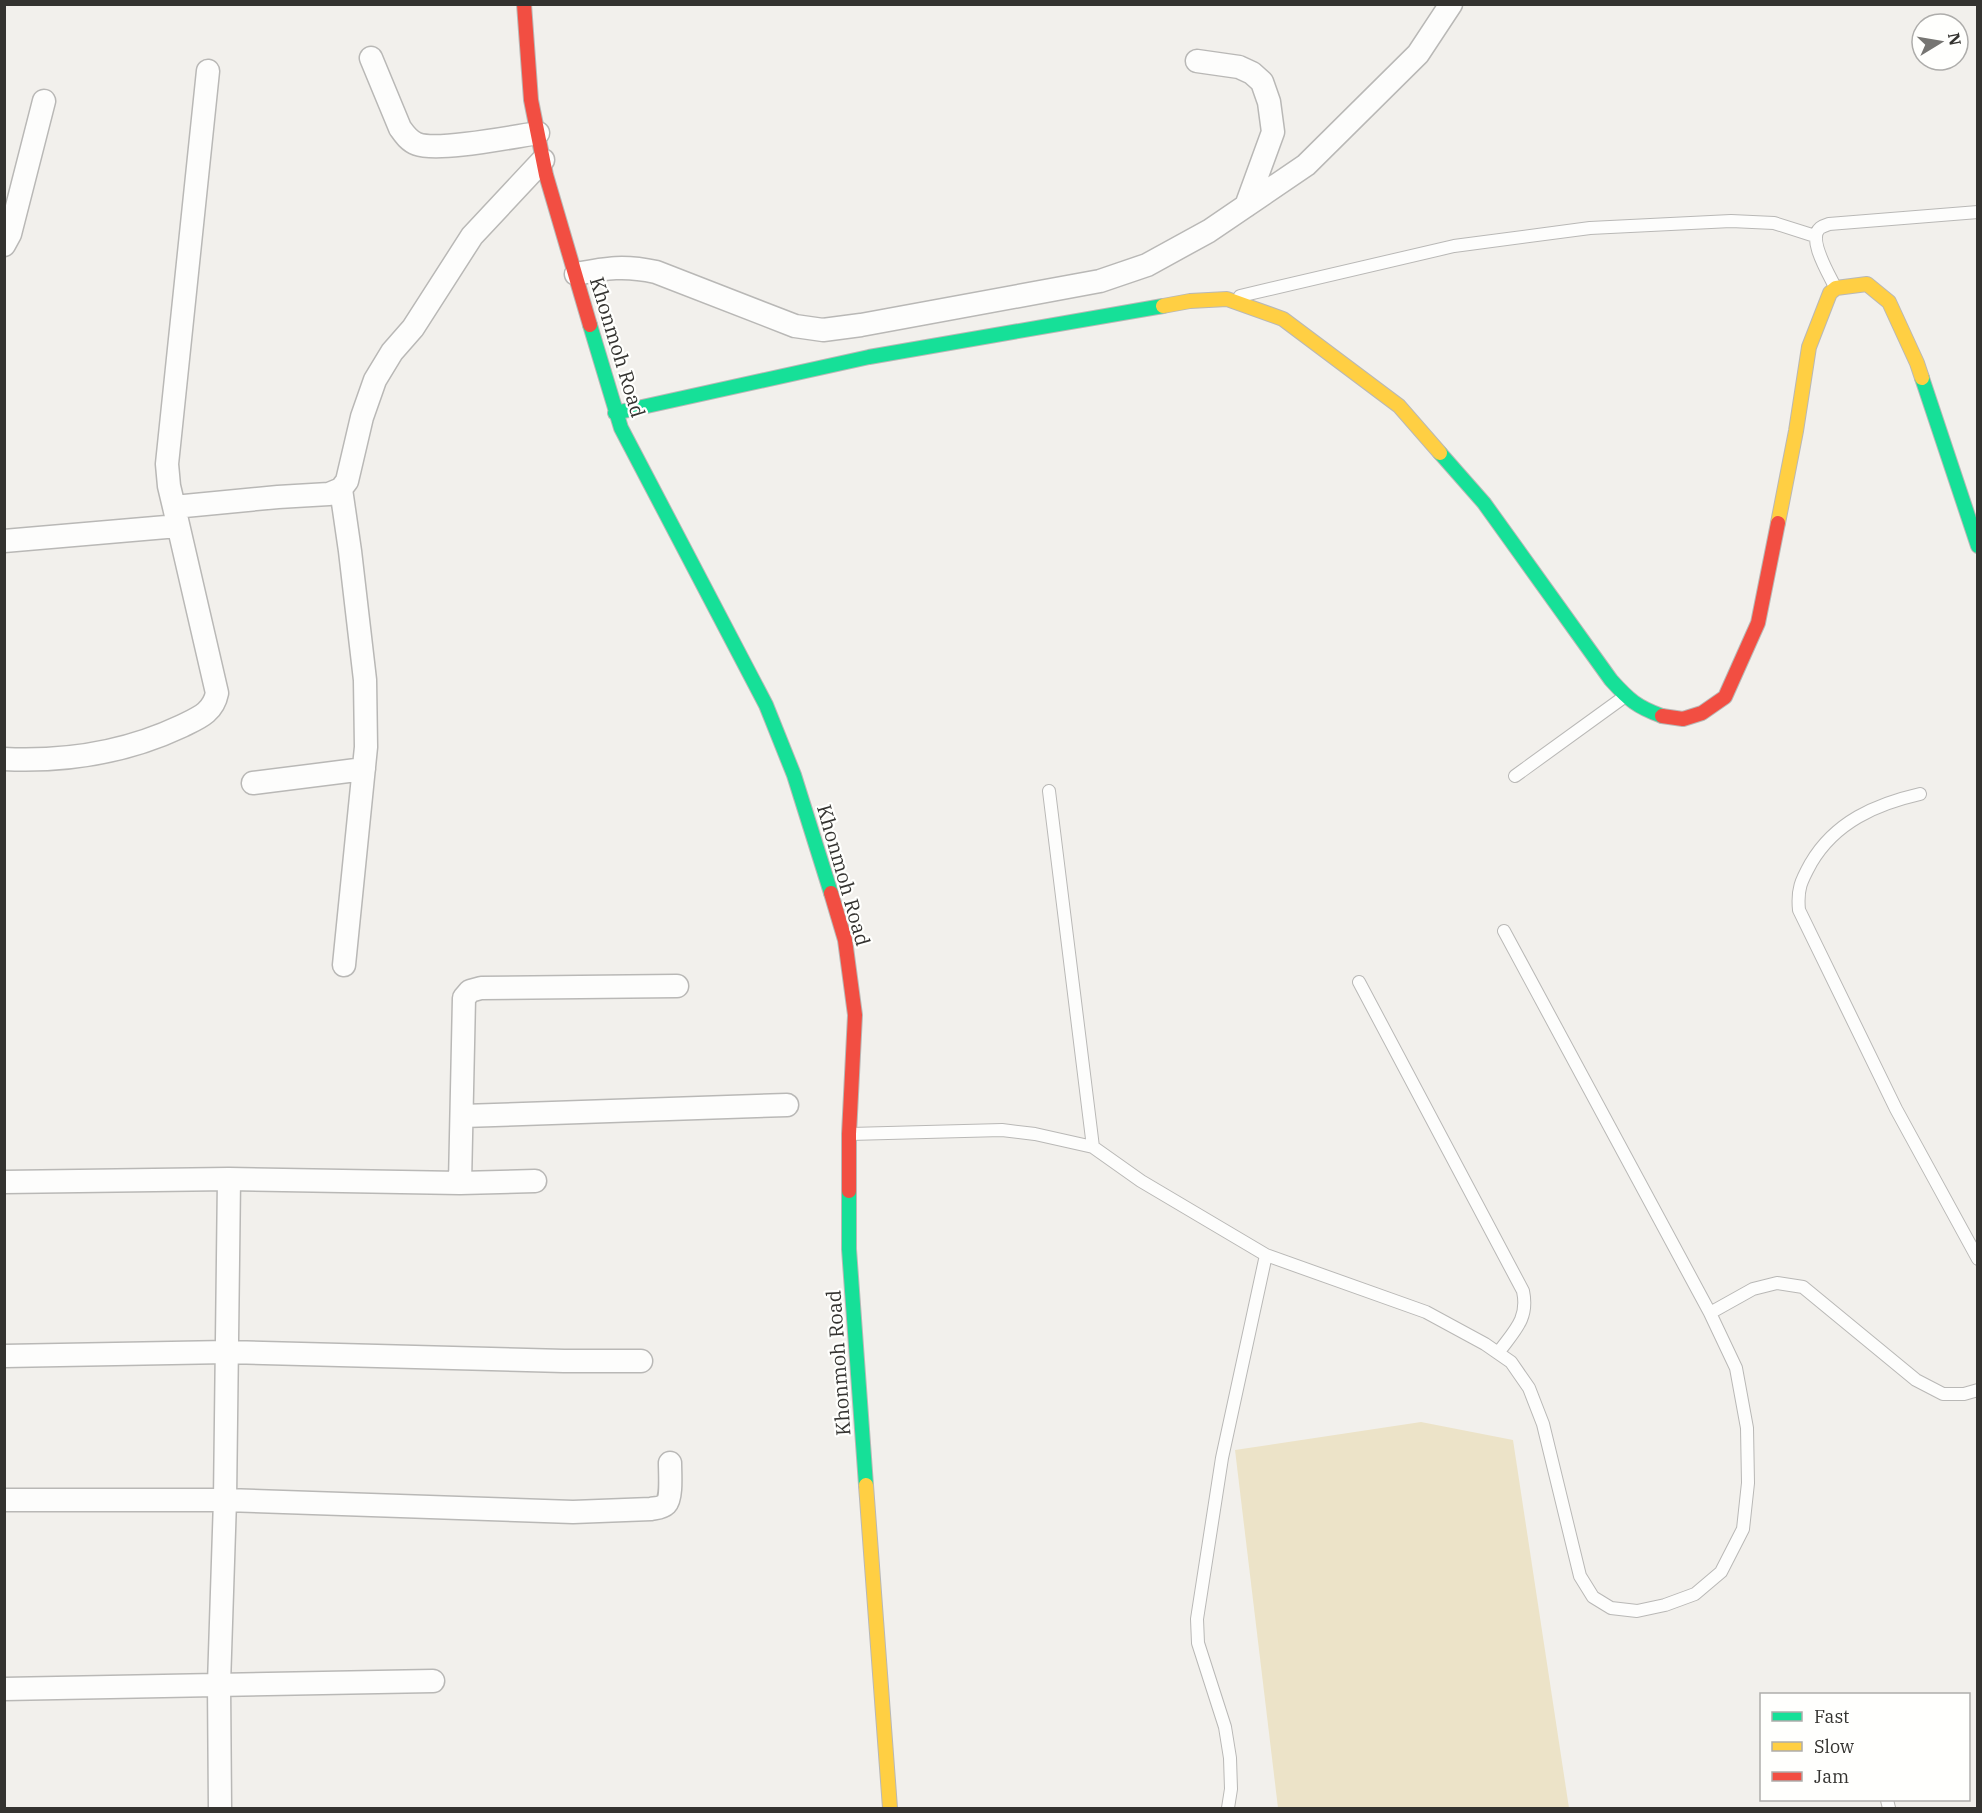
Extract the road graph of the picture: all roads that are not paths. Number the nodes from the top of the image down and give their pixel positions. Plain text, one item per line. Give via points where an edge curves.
1 (524, 4) edge
2 (1451, 4) edge
3 (371, 58) dead end
4 (1197, 61) dead end
5 (208, 71) dead end
6 (44, 101) dead end
7 (538, 133) junction
8 (543, 160) junction
9 (1246, 206) junction
10 (1977, 212) edge
11 (1815, 236) junction
12 (4, 245) edge
13 (576, 274) junction
14 (1836, 288) junction
15 (1227, 299) junction
16 (615, 413) junction
17 (341, 489) junction
18 (176, 517) junction
19 (4, 541) edge
20 (1977, 546) edge
21 (1625, 696) junction
22 (4, 759) edge
23 (364, 769) junction
24 (1515, 776) dead end
25 (253, 783) dead end
26 (1049, 791) dead end
27 (1920, 794) dead end
28 (1504, 931) dead end
29 (344, 965) dead end
30 (1359, 982) dead end
31 (677, 986) dead end
32 (787, 1105) dead end
33 (463, 1116) junction
34 (849, 1134) junction
35 (1094, 1147) junction
36 (229, 1179) junction
37 (535, 1181) dead end
38 (4, 1182) edge
39 (460, 1182) junction
40 (1266, 1255) junction
41 (1977, 1259) edge
42 (1710, 1313) junction
43 (228, 1352) junction
44 (1498, 1353) junction
45 (4, 1356) edge
46 (641, 1361) dead end
47 (1977, 1390) edge
48 (670, 1463) dead end
49 (4, 1500) edge
50 (225, 1500) junction
51 (433, 1681) dead end
52 (219, 1684) junction
53 (4, 1689) edge
54 (220, 1809) edge
55 (890, 1809) edge
56 (1228, 1809) edge

1 - 7 street, Khonmoh Road via 531,100
2 - 9 street via 1418,54 1306,165
3 - 7 street via 400,128 415,143 444,146
4 - 9 street via 1239,67 1252,73 1262,82 1269,102 1273,132
5 - 18 street via 167,464
6 - 12 street
7 - 8 street, Khonmoh Road
8 - 13 street, Khonmoh Road
8 - 17 street via 472,236 413,328 392,352 375,380 347,480
9 - 13 street via 1146,265 1100,281 823,330 795,326 656,272 609,267
10 - 11 lane via 1829,224 1819,228
11 - 14 lane via 1817,249
11 - 15 lane via 1774,223 1731,221 1590,228 1454,246
13 - 16 street, Khonmoh Road
14 - 20 street via 1867,284 1889,302 1917,363
14 - 21 street via 1830,293 1809,347 1758,623 1725,697 1702,713 1683,719 1666,718 1640,708
15 - 16 street via 1190,301 868,357
15 - 21 street via 1283,319 1399,406 1484,503
16 - 34 street, Khonmoh Road via 766,705 794,775 845,940 855,1015
17 - 18 street
17 - 23 street via 365,681
18 - 19 street
18 - 22 street via 217,693 210,711 131,747 58,758
21 - 24 lane
23 - 25 street
23 - 29 street
26 - 35 lane
27 - 41 lane via 1857,816 1836,832 1818,851 1802,879 1797,893 1799,910 1896,1109
28 - 42 lane
30 - 44 lane via 1523,1291 1526,1304 1522,1320
31 - 33 street via 470,991 464,998
32 - 33 street
33 - 39 street
34 - 35 lane via 1002,1130
34 - 55 street, Khonmoh Road via 849,1249
35 - 40 lane via 1141,1181
36 - 38 street
36 - 39 street
36 - 43 street
37 - 39 street
40 - 44 lane via 1426,1312
40 - 56 lane via 1222,1458 1197,1619 1198,1643 1225,1727 1230,1758
42 - 44 lane via 1736,1368 1747,1428 1748,1483 1743,1529 1721,1572 1695,1594 1637,1611 1611,1608 1593,1597 1580,1576 1544,1424 1529,1388 1511,1362
42 - 47 lane via 1753,1289 1777,1282 1803,1287 1916,1380 1943,1394
43 - 45 street
43 - 46 street
43 - 50 street
48 - 50 street via 669,1498 666,1504 651,1509 573,1512
49 - 50 street
50 - 52 street
51 - 52 street
52 - 53 street
52 - 54 street

